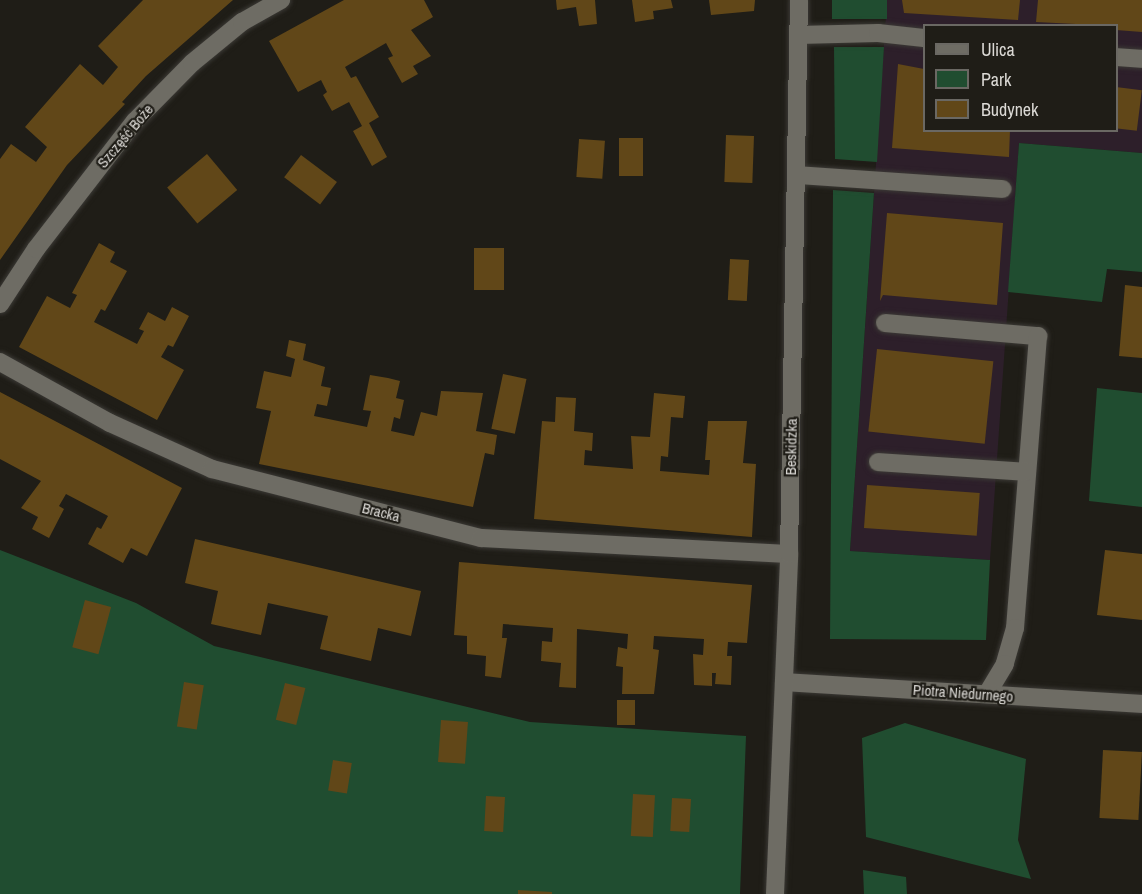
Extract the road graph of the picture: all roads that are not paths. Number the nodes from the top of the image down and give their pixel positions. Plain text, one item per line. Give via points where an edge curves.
1 (281, 0) edge
2 (799, 0) edge
3 (798, 34) junction
4 (923, 38) edge
5 (1118, 57) edge
6 (1142, 59) edge
7 (797, 176) junction
8 (1003, 189) dead end
9 (0, 304) edge
10 (885, 323) dead end
11 (0, 362) edge
12 (878, 462) dead end
13 (1027, 472) junction
14 (789, 554) junction
15 (784, 682) junction
16 (987, 694) junction
17 (1142, 704) edge
18 (775, 894) edge

1 - 9 street, Szczęść Boże via 242,22 192,63 135,121 36,249
2 - 3 street, Beskidzka
3 - 4 street via 878,33
3 - 7 street, Beskidzka
5 - 6 street
7 - 8 street
7 - 14 street, Beskidzka
10 - 13 street via 1038,336
11 - 14 street, Bracka via 110,423 212,469 481,538
12 - 13 street
13 - 16 street via 1015,628 1005,664
14 - 15 street, Beskidzka
15 - 16 street, Piotra Niedurnego
15 - 18 street, Beskidzka
16 - 17 street, Piotra Niedurnego

